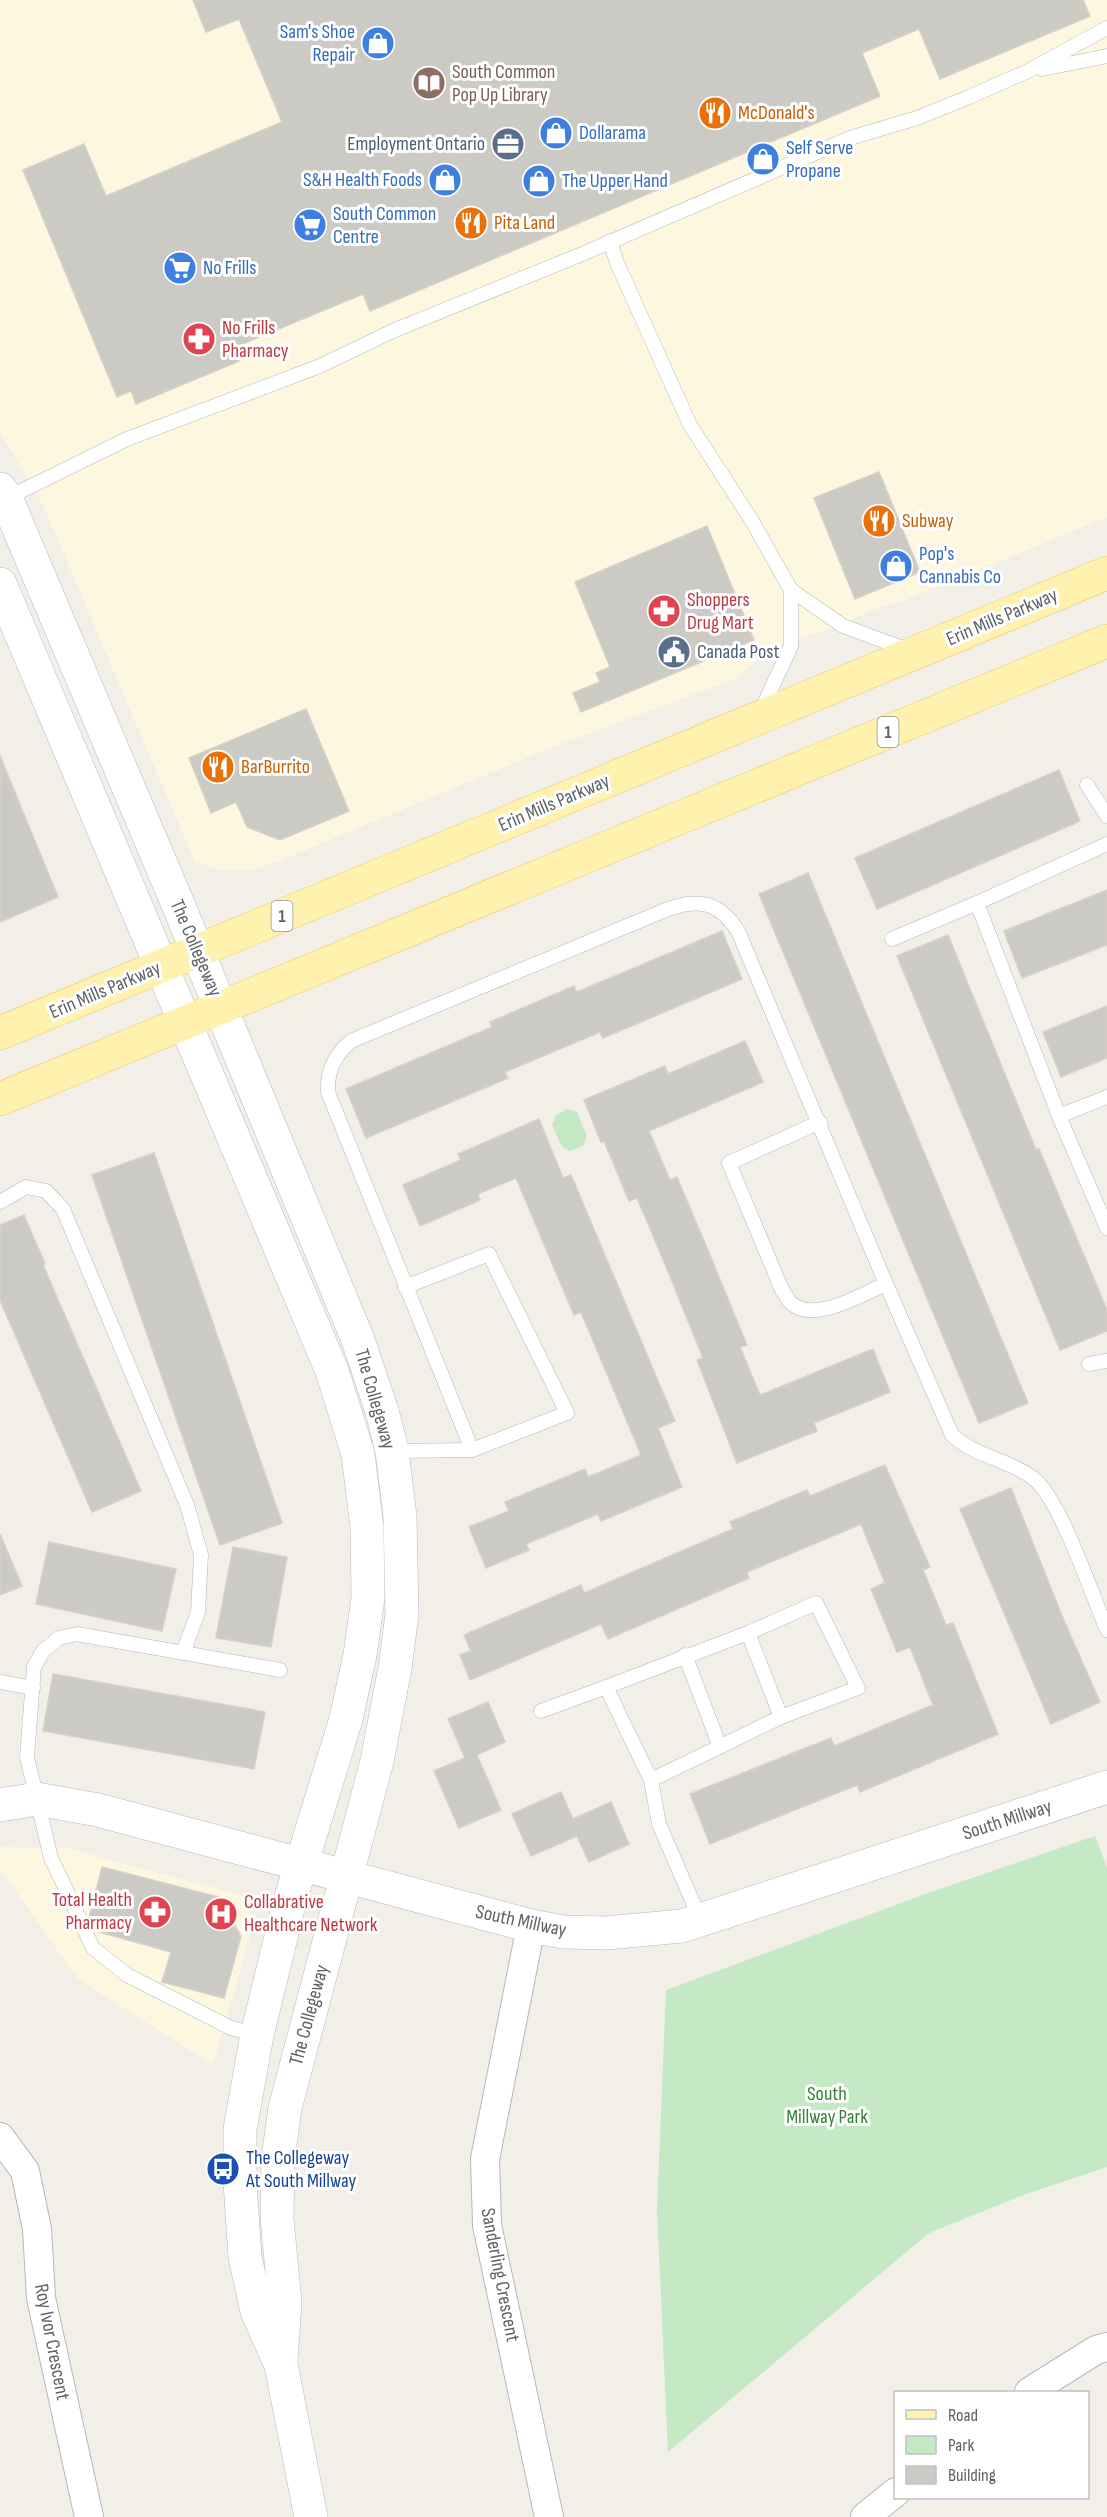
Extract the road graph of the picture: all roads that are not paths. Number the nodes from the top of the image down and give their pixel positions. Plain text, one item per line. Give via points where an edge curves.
1 (1107, 28) edge
2 (1107, 56) edge
3 (1028, 71) junction
4 (610, 241) junction
5 (2, 496) edge
6 (1107, 573) edge
7 (0, 584) edge
8 (791, 590) junction
9 (1107, 641) edge
10 (916, 653) junction
11 (757, 719) junction
12 (1087, 785) dead end
13 (1107, 816) edge
14 (1107, 844) edge
15 (977, 903) junction
16 (892, 939) dead end
17 (197, 951) junction
18 (160, 966) junction
19 (221, 1008) junction
20 (184, 1023) junction
21 (0, 1033) edge
22 (1107, 1097) edge
23 (0, 1099) edge
24 (1059, 1116) junction
25 (819, 1122) junction
26 (0, 1202) edge
27 (1107, 1228) edge
28 (886, 1284) junction
29 (405, 1287) junction
30 (1107, 1361) edge
31 (1089, 1364) dead end
32 (472, 1450) junction
33 (375, 1452) junction
34 (1107, 1630) edge
35 (748, 1633) junction
36 (183, 1653) junction
37 (685, 1655) junction
38 (280, 1670) dead end
39 (0, 1682) edge
40 (606, 1686) junction
41 (33, 1688) junction
42 (542, 1711) dead end
43 (781, 1717) junction
44 (720, 1747) junction
45 (651, 1780) junction
46 (1107, 1787) edge
47 (37, 1799) junction
48 (0, 1805) edge
49 (301, 1866) junction
50 (346, 1878) junction
51 (701, 1920) junction
52 (531, 1926) junction
53 (258, 2035) junction
54 (0, 2137) edge
55 (1107, 2347) edge
56 (281, 2365) junction
57 (1031, 2391) edge
58 (894, 2494) edge
59 (89, 2517) edge
60 (311, 2517) edge
61 (549, 2517) edge
62 (865, 2517) edge

1 - 3 lane
2 - 3 lane
3 - 4 lane via 917,118 850,138
4 - 5 lane via 320,366 127,439
4 - 8 lane via 690,425
5 - 17 street, The Collegeway
6 - 10 main road, Erin Mills Parkway / 1
7 - 18 street, The Collegeway
8 - 10 lane via 843,626
8 - 11 lane via 791,646
9 - 19 main road, 1
10 - 11 main road, Erin Mills Parkway / 1
11 - 17 main road, Erin Mills Parkway / 1
12 - 13 lane
14 - 15 lane
15 - 16 lane
15 - 24 lane
17 - 18 main road, Erin Mills Parkway / 1
17 - 19 street, The Collegeway
18 - 20 street, The Collegeway
18 - 21 main road, Erin Mills Parkway / 1
19 - 20 main road, 1
19 - 33 street, The Collegeway via 358,1340 382,1411
20 - 23 main road, 1
20 - 33 street, The Collegeway via 332,1371
22 - 24 lane
24 - 27 lane
25 - 28 lane
25 - 28 lane via 729,1163 790,1303 808,1311 823,1311
25 - 29 lane via 732,922 724,913 700,902 668,909 351,1041 340,1051 327,1077 328,1092
26 - 36 lane via 26,1187 46,1191 63,1209 187,1505 201,1556 198,1612
28 - 34 lane via 952,1435 973,1451 1034,1478 1044,1489 1059,1515
29 - 32 lane
29 - 32 lane via 489,1254 567,1413
30 - 31 lane
32 - 33 lane
33 - 49 street, The Collegeway via 367,1539 368,1598 360,1654 346,1719
33 - 50 street, The Collegeway via 400,1517 402,1614 378,1761
35 - 37 lane
35 - 43 lane
35 - 43 lane via 816,1603 858,1688
36 - 38 lane
36 - 41 lane via 77,1634 59,1638 43,1651 34,1667
37 - 40 lane
37 - 44 lane
39 - 41 lane
40 - 42 lane
40 - 45 lane
41 - 47 lane via 27,1757
43 - 44 lane
44 - 45 lane
45 - 51 lane via 659,1824
46 - 51 street, South Millway
47 - 48 street, South Millway
47 - 49 street, South Millway via 98,1810
47 - 53 lane via 51,1858 93,1948 126,1975 231,2028
49 - 50 street, South Millway
49 - 53 street, The Collegeway
50 - 52 street, South Millway
50 - 56 street, The Collegeway via 290,2086 278,2158 277,2218 285,2302
51 - 52 street, South Millway via 682,1926 606,1933
52 - 61 street, Sanderling Crescent via 484,2159 488,2225
53 - 56 street, The Collegeway via 240,2129 245,2257 257,2311
54 - 59 street, Roy Ivor Crescent via 25,2171 37,2229 40,2298
55 - 57 street
56 - 60 street, The Collegeway
58 - 62 street

